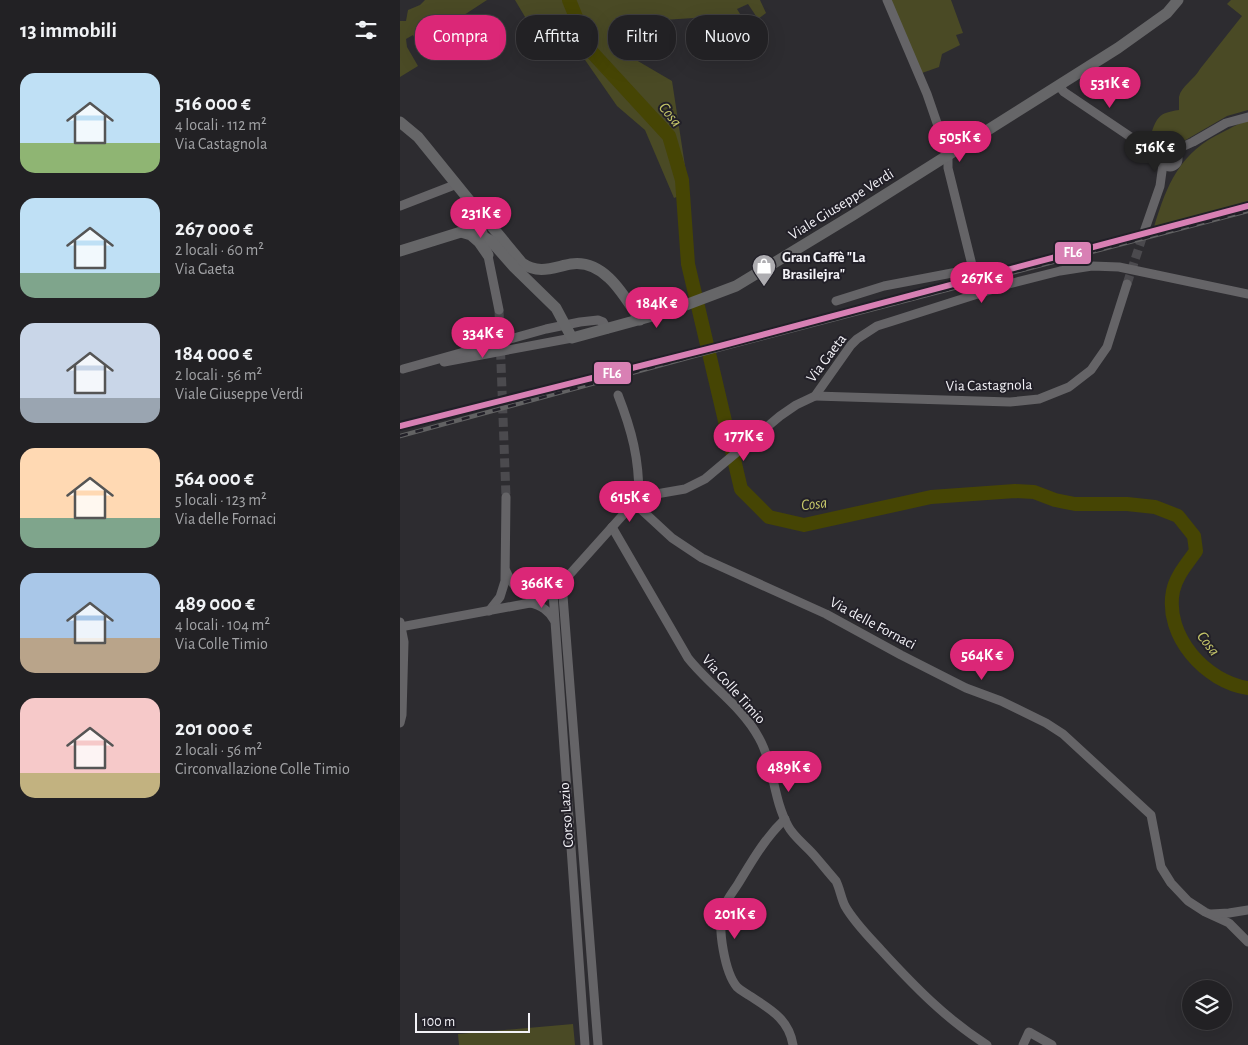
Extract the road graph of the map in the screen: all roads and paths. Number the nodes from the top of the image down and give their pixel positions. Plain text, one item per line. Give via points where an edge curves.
1 (887, 0) edge
2 (1178, 0) edge
3 (1059, 86) junction
4 (1248, 117) edge
5 (400, 122) edge
6 (1193, 142) junction
7 (1147, 148) junction
8 (1171, 151) junction
9 (948, 155) junction
10 (1163, 163) junction
11 (1175, 163) junction
12 (457, 184) junction
13 (1160, 186) junction
14 (400, 206) edge
15 (479, 215) junction
16 (1145, 229) tunnel mouth
17 (461, 232) junction
18 (484, 236) junction
19 (400, 251) edge
20 (488, 255) junction
21 (1127, 284) tunnel mouth
22 (1248, 294) edge
23 (836, 301) dead end
24 (499, 310) tunnel mouth
25 (640, 320) junction
26 (562, 326) junction
27 (607, 329) junction
28 (572, 338) junction
29 (401, 369) edge
30 (618, 395) dead end
31 (815, 396) junction
32 (506, 497) tunnel mouth
33 (636, 500) junction
34 (612, 527) junction
35 (506, 571) junction
36 (562, 583) junction
37 (515, 588) junction
38 (502, 590) junction
39 (553, 593) junction
40 (543, 598) junction
41 (530, 603) junction
42 (513, 607) junction
43 (488, 611) junction
44 (555, 623) junction
45 (401, 625) edge
46 (400, 723) edge
47 (784, 819) junction
48 (1248, 910) edge
49 (1210, 914) junction
50 (1248, 942) edge
51 (585, 1045) edge
52 (598, 1045) edge
53 (793, 1045) edge
54 (987, 1045) edge
55 (1023, 1045) edge
56 (1052, 1045) edge

1 - 9 street via 927,94
2 - 3 main road, Viale Giuseppe Verdi via 1144,31
3 - 7 street
3 - 9 main road, Viale Giuseppe Verdi
4 - 6 street via 1226,123
5 - 12 main road via 418,137
6 - 8 street
6 - 11 street
7 - 8 street
7 - 10 street
8 - 10 street via 1162,155
8 - 11 street via 1177,155
9 - 23 street via 948,168 973,269 884,286
9 - 25 main road, Viale Giuseppe Verdi via 736,286
10 - 11 street via 1167,167
10 - 13 street
11 - 13 street
12 - 14 street
12 - 15 main road
13 - 16 street
15 - 17 main road via 474,227
15 - 18 street
15 - 25 main road via 528,267 540,270 577,264 605,274
17 - 18 main road
17 - 19 main road
17 - 20 main road via 471,235
18 - 20 street
18 - 26 main road via 549,300
20 - 24 street
21 - 31 street, Via Castagnola via 1107,347 1091,370 1069,387 1039,399 1010,402
22 - 31 street, Via Gaeta via 1119,266 1060,271 877,326 851,345
25 - 27 main road, Viale Giuseppe Verdi
26 - 27 street via 598,320
26 - 28 main road
26 - 29 street
27 - 28 main road, Viale Giuseppe Verdi
28 - 29 street
30 - 33 street via 638,459
31 - 33 street, Via Gaeta via 796,404 705,479 685,489
32 - 35 street
33 - 34 street
33 - 49 street, Via delle Fornaci via 672,538 702,558 826,614 966,688 1001,701 1063,734 1150,815 1160,867 1188,901
34 - 36 street
34 - 47 street, Via Colle Timio via 688,658 747,720 759,738
35 - 37 street
35 - 38 street
36 - 39 street
36 - 52 street, Corso Lazio
37 - 40 street
37 - 42 street
38 - 42 street
38 - 43 street
39 - 40 street
39 - 44 street, Corso Lazio
40 - 41 street
41 - 42 street
41 - 44 street via 542,606
42 - 43 street
43 - 45 street
44 - 51 street, Corso Lazio
45 - 46 street via 404,642
47 - 53 street via 752,859 722,910 721,926 732,979 738,987 772,1008 783,1020
47 - 54 street, Via Colle Timio via 836,881 845,906 878,947 944,1014
48 - 49 street
49 - 50 street, Via delle Fornaci via 1229,923
55 - 56 street via 1030,1032

